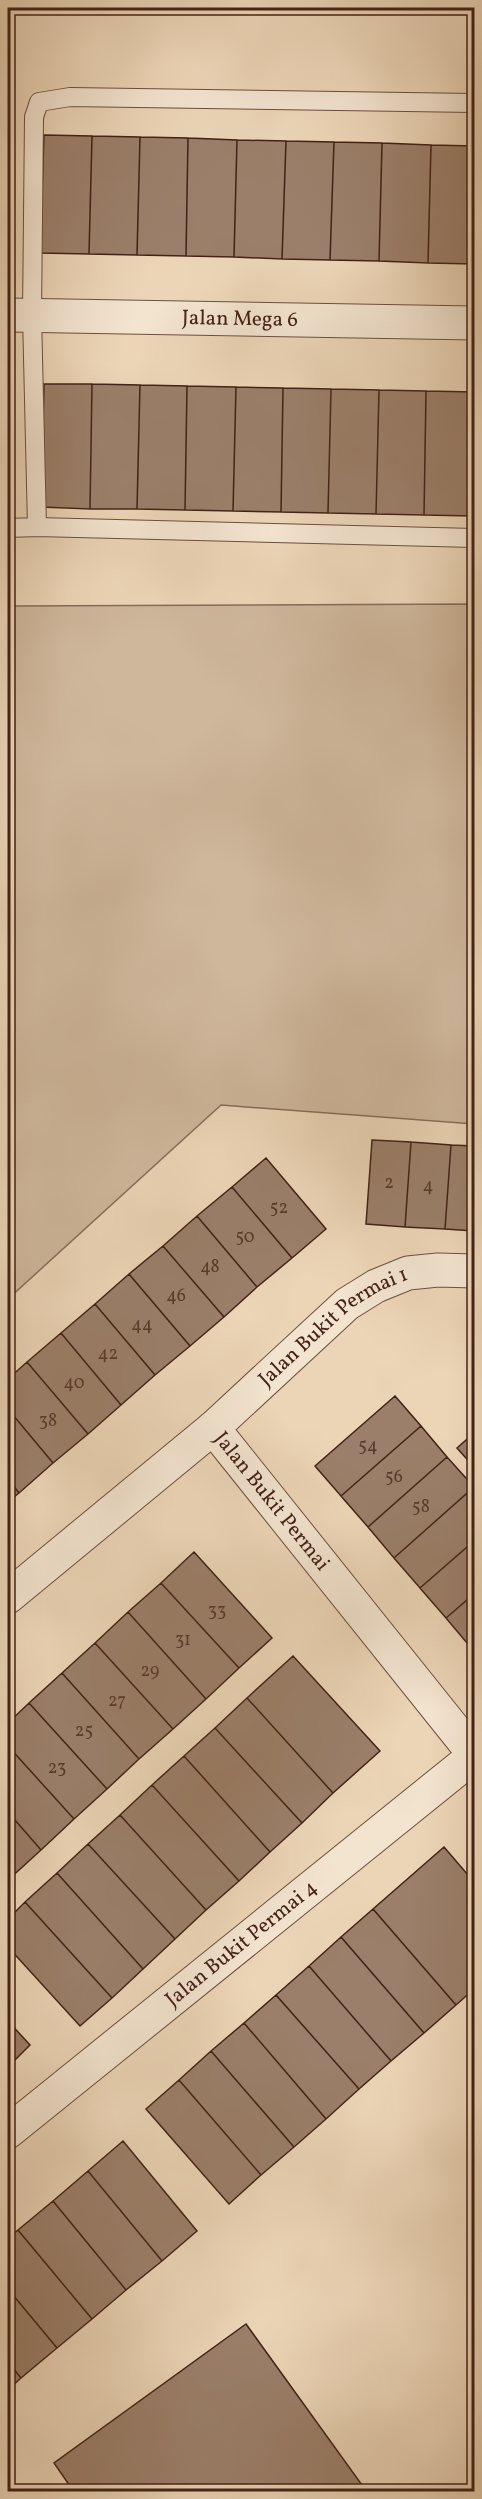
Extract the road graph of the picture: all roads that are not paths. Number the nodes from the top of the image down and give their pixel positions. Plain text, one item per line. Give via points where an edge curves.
1 (474, 103) edge
2 (20, 315) edge
3 (474, 323) edge
4 (37, 527) junction
5 (8, 528) edge
6 (474, 538) edge
7 (474, 1271) edge
8 (213, 1428) junction
9 (8, 1597) edge
10 (474, 1755) edge
11 (8, 2132) edge

1 - 2 lane via 70,97 42,100 34,117
2 - 3 street, Jalan Mega 6
2 - 4 lane
4 - 5 lane
4 - 6 lane
7 - 8 street, Jalan Bukit Permai 1 via 408,1273 376,1286 347,1304
8 - 9 street, Jalan Bukit Permai
8 - 10 street, Jalan Bukit Permai
10 - 11 street, Jalan Bukit Permai 4

